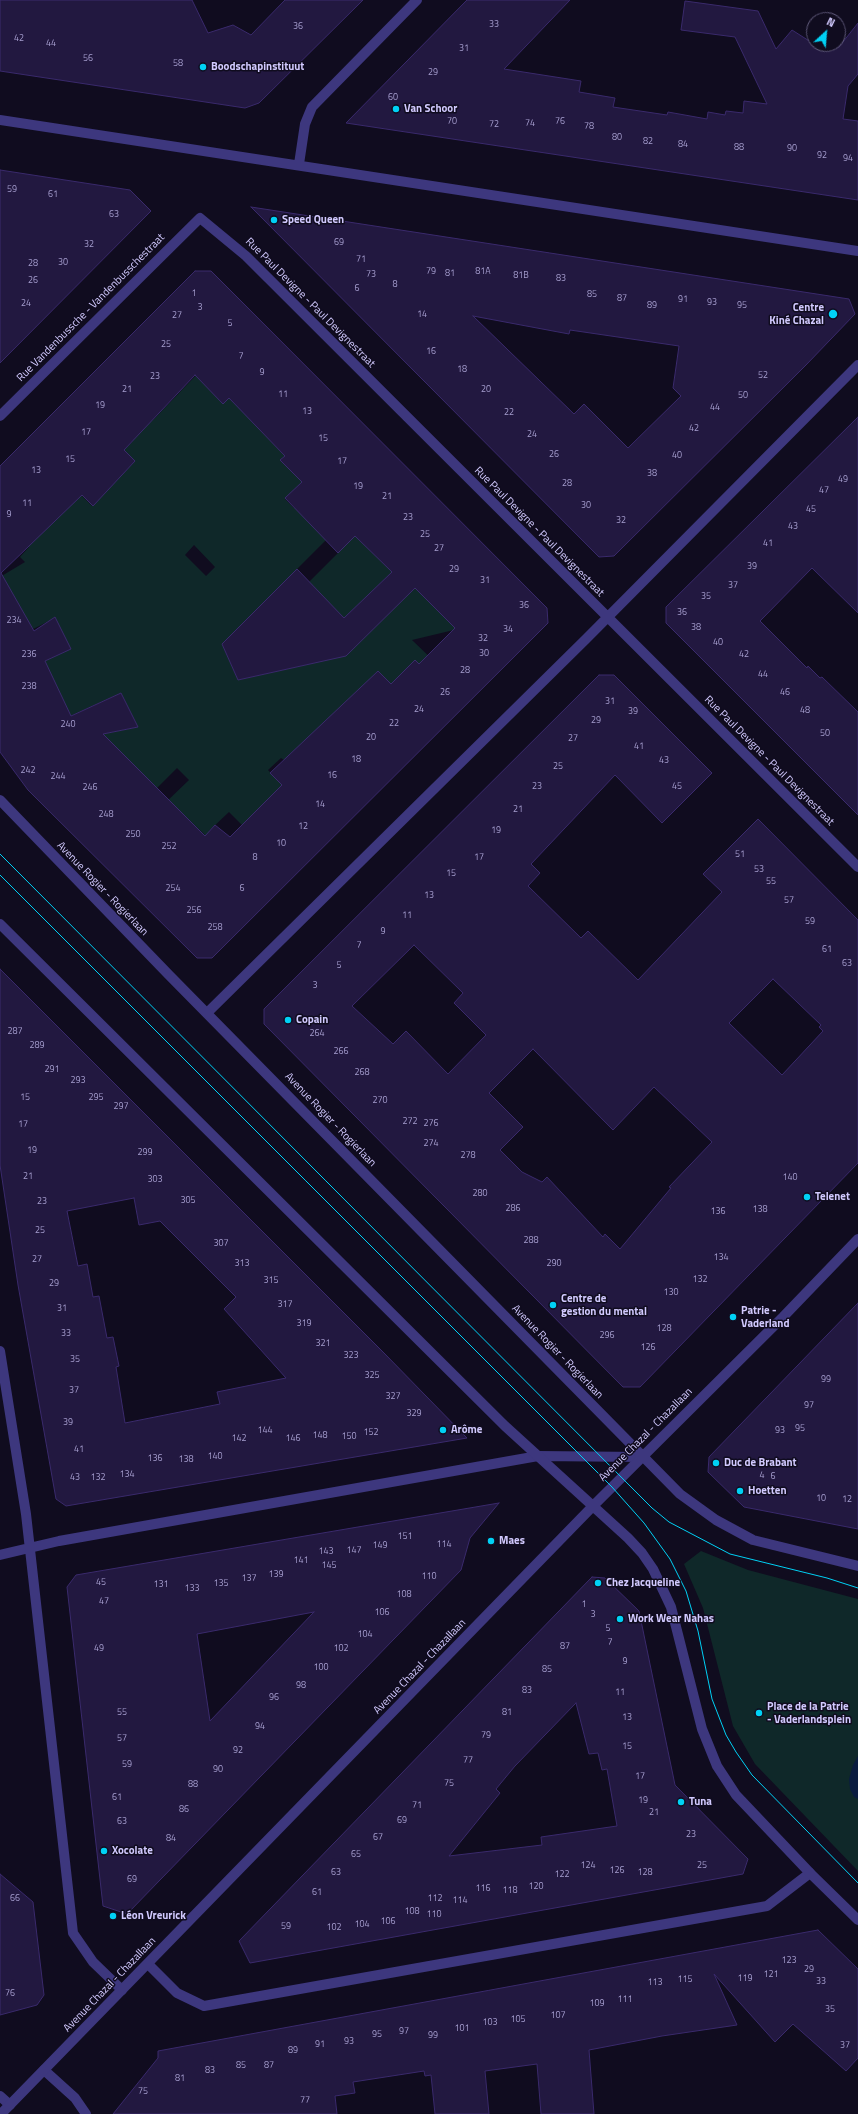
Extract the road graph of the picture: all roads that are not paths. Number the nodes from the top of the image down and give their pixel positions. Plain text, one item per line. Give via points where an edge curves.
1 (417, 0) edge
2 (0, 120) edge
3 (299, 164) junction
4 (200, 218) joint
5 (858, 251) edge
6 (858, 365) edge
7 (0, 416) edge
8 (608, 617) junction
9 (0, 800) edge
10 (858, 867) edge
11 (0, 924) edge
12 (207, 1013) junction
13 (858, 1239) edge
14 (0, 1351) edge
15 (538, 1456) junction
16 (643, 1457) junction
17 (593, 1506) junction
18 (29, 1548) junction
19 (0, 1555) edge
20 (858, 1566) edge
21 (810, 1873) junction
22 (858, 1920) edge
23 (148, 1964) junction
24 (122, 1990) junction
25 (44, 2070) junction
26 (0, 2096) edge
27 (10, 2105) junction
28 (1, 2114) edge
29 (86, 2114) edge

1 - 3 street via 312,107 305,124
2 - 3 street
3 - 5 street
4 - 7 street, Rue Vandenbussche - Vandenbusschestraat
4 - 8 street, Rue Paul Devigne - Paul Devignestraat via 246,256
6 - 8 street
8 - 10 street, Rue Paul Devigne - Paul Devignestraat
8 - 12 street
9 - 12 street, Avenue Rogier - Rogierlaan
11 - 15 street
12 - 16 street, Avenue Rogier - Rogierlaan
13 - 16 street, Avenue Chazal - Chazallaan
14 - 18 street
15 - 16 street
15 - 17 street
15 - 18 street
16 - 17 street, Avenue Chazal - Chazallaan
16 - 20 street via 680,1494 734,1532 752,1540
17 - 21 street via 628,1538 653,1569 671,1607 702,1729 717,1766 736,1795
17 - 23 street, Avenue Chazal - Chazallaan
18 - 19 street
18 - 24 street via 73,1933 93,1962
21 - 22 street
21 - 23 street via 766,1906 204,2006 178,1993
23 - 24 street, Avenue Chazal - Chazallaan
24 - 25 street, Avenue Chazal - Chazallaan
25 - 27 street, Avenue Chazal - Chazallaan
25 - 29 street via 75,2098
26 - 27 street
27 - 28 street, Avenue Chazal - Chazallaan

